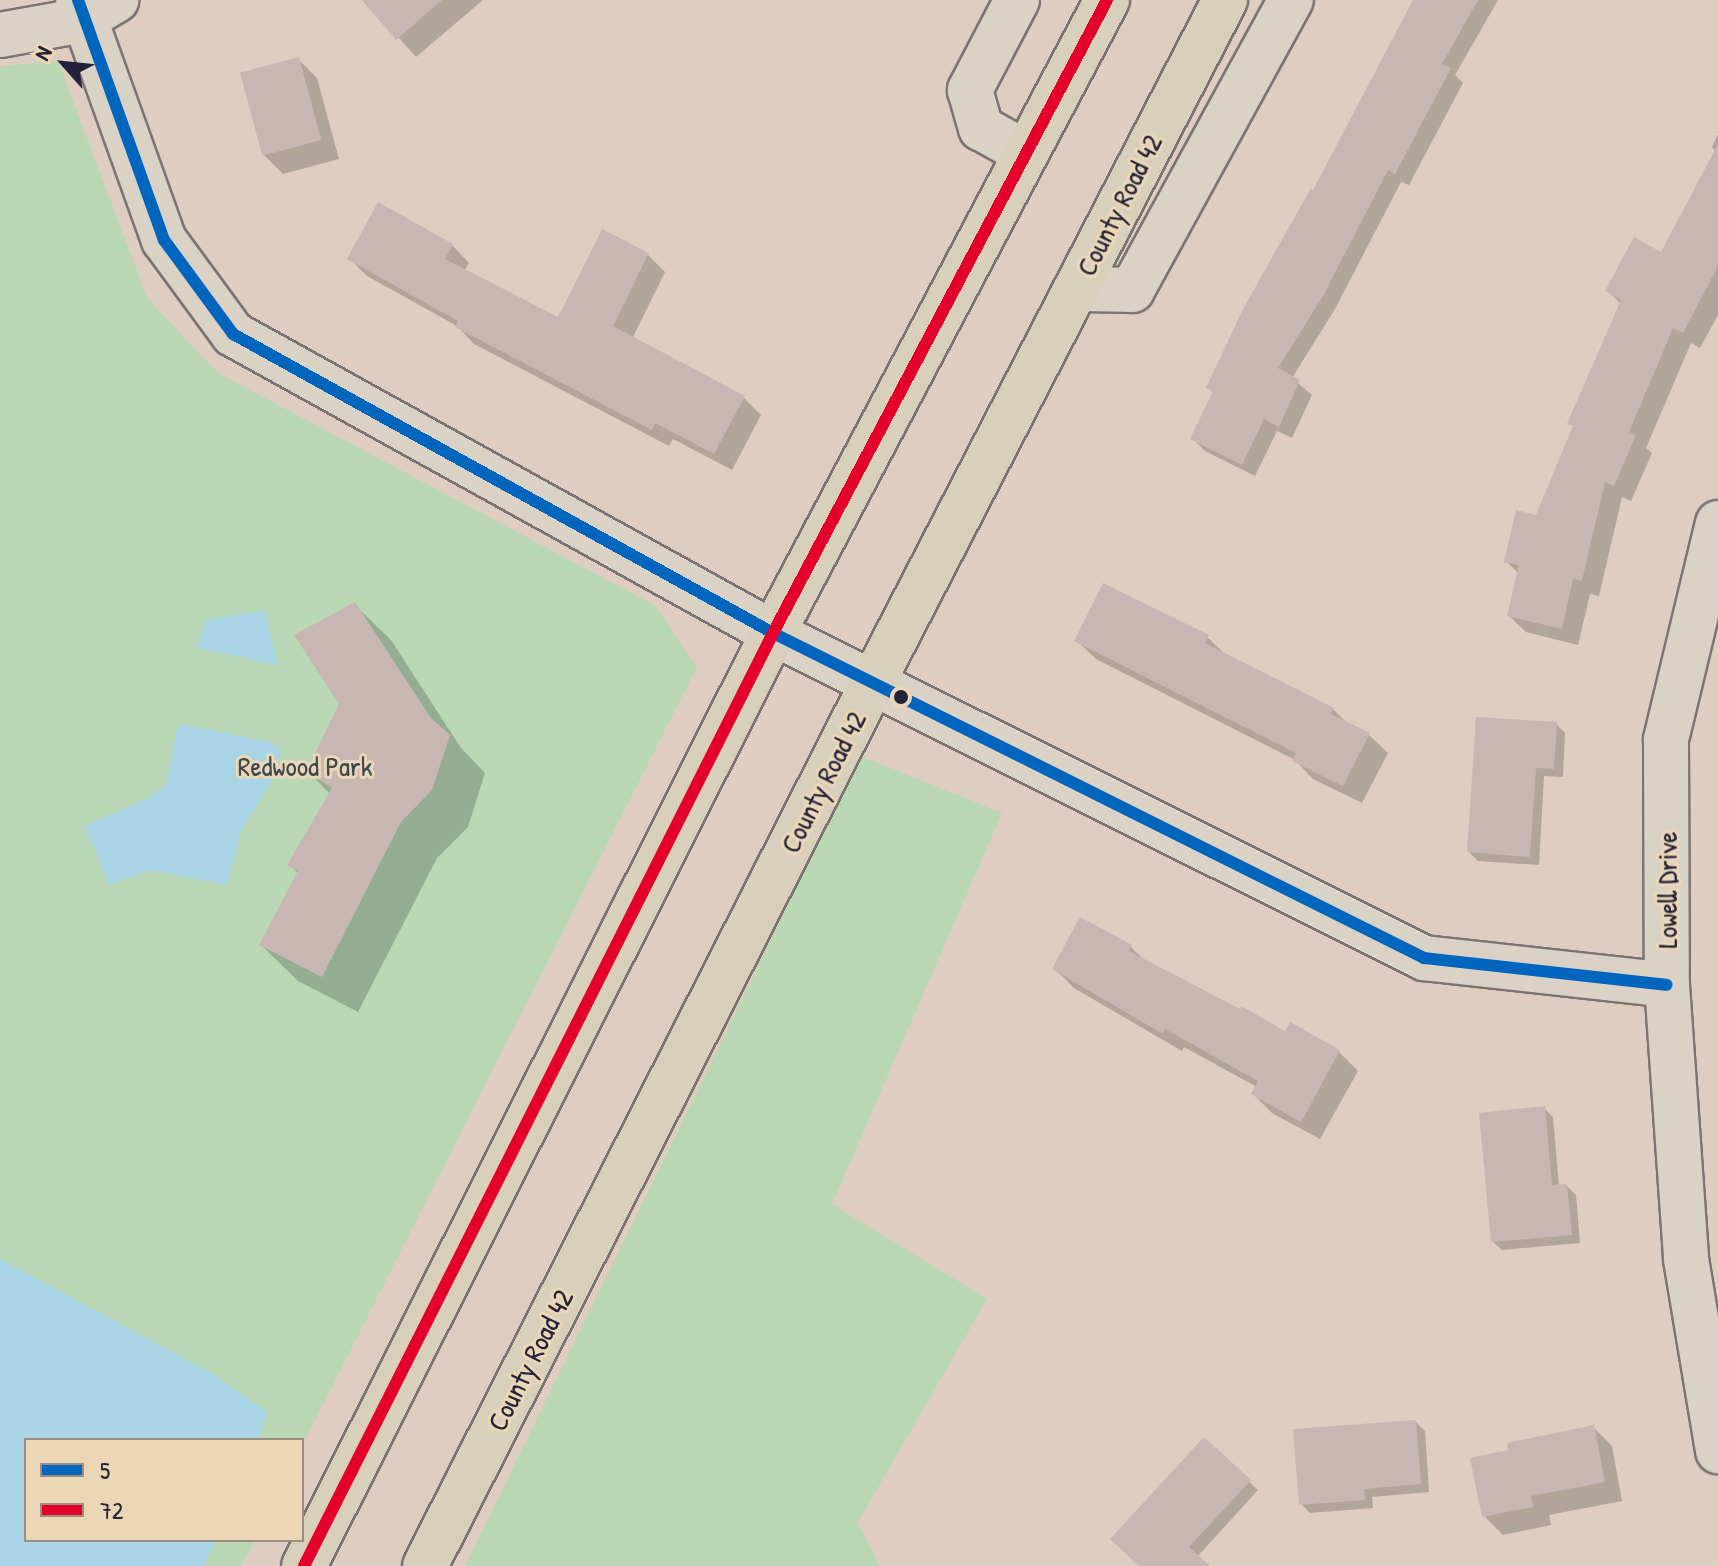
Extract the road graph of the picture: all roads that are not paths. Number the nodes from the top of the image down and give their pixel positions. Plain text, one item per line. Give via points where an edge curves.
1 (1017, 0) edge
2 (1107, 0) edge
3 (1225, 0) edge
4 (1291, 0) edge
5 (92, 7) edge
6 (0, 35) edge
7 (1026, 153) junction
8 (1076, 289) junction
9 (1718, 523) edge
10 (773, 633) junction
11 (872, 684) junction
12 (1667, 985) junction
13 (1718, 1451) edge
14 (304, 1566) edge
15 (425, 1566) edge

1 - 7 street via 970,90 981,128
2 - 7 highway
3 - 8 highway, County Road 42
4 - 8 street via 1132,290
5 - 6 street
5 - 10 street via 164,240 233,334
7 - 10 highway
8 - 11 highway, County Road 42
9 - 12 street, Lowell Drive via 1666,740
10 - 11 street
10 - 14 highway
11 - 12 street via 1424,958
11 - 15 highway, County Road 42
12 - 13 street, Lowell Drive via 1686,1259

